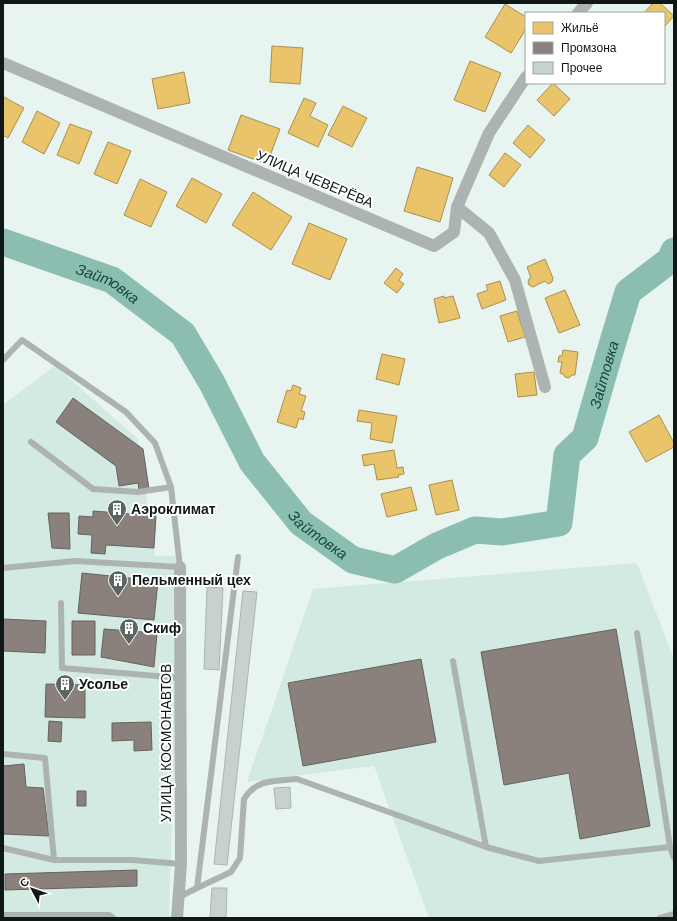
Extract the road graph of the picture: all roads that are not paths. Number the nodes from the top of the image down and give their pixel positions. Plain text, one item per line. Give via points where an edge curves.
1 (586, 3) edge
2 (579, 12) edge
3 (3, 63) edge
4 (525, 79) edge
5 (457, 207) junction
6 (3, 360) edge
7 (545, 387) dead end
8 (31, 442) dead end
9 (171, 487) junction
10 (238, 557) dead end
11 (180, 567) junction
12 (3, 568) edge
13 (61, 603) dead end
14 (637, 633) dead end
15 (453, 662) dead end
16 (180, 678) junction
17 (3, 754) edge
18 (486, 847) junction
19 (670, 847) junction
20 (3, 848) edge
21 (674, 858) edge
22 (54, 860) junction
23 (181, 864) junction
24 (197, 888) junction
25 (179, 897) junction
26 (674, 914) edge
27 (3, 915) edge
28 (114, 918) edge
29 (177, 918) edge
30 (660, 918) edge

1 - 2 street
3 - 5 street, УЛИЦА ЧЕВЕРЁВА via 434,246 454,232
4 - 5 street, УЛИЦА ЧЕВЕРЁВА via 489,133
5 - 7 street via 490,233 515,280
6 - 9 lane via 22,340 126,412 155,443
8 - 9 lane via 93,490 138,492
9 - 11 lane
10 - 24 lane
11 - 12 lane via 75,561
11 - 16 street, УЛИЦА КОСМОНАВТОВ
13 - 16 lane via 62,668
14 - 19 lane
15 - 18 lane
16 - 23 street, УЛИЦА КОСМОНАВТОВ
17 - 22 lane via 45,758
18 - 19 lane via 539,861
18 - 24 lane via 296,778 265,782 249,791 244,799 240,858 231,872
19 - 21 lane
20 - 22 lane
22 - 23 lane via 132,860
23 - 25 street, УЛИЦА КОСМОНАВТОВ
24 - 25 lane
25 - 29 street, УЛИЦА КОСМОНАВТОВ
26 - 30 lane
27 - 28 lane via 109,915

